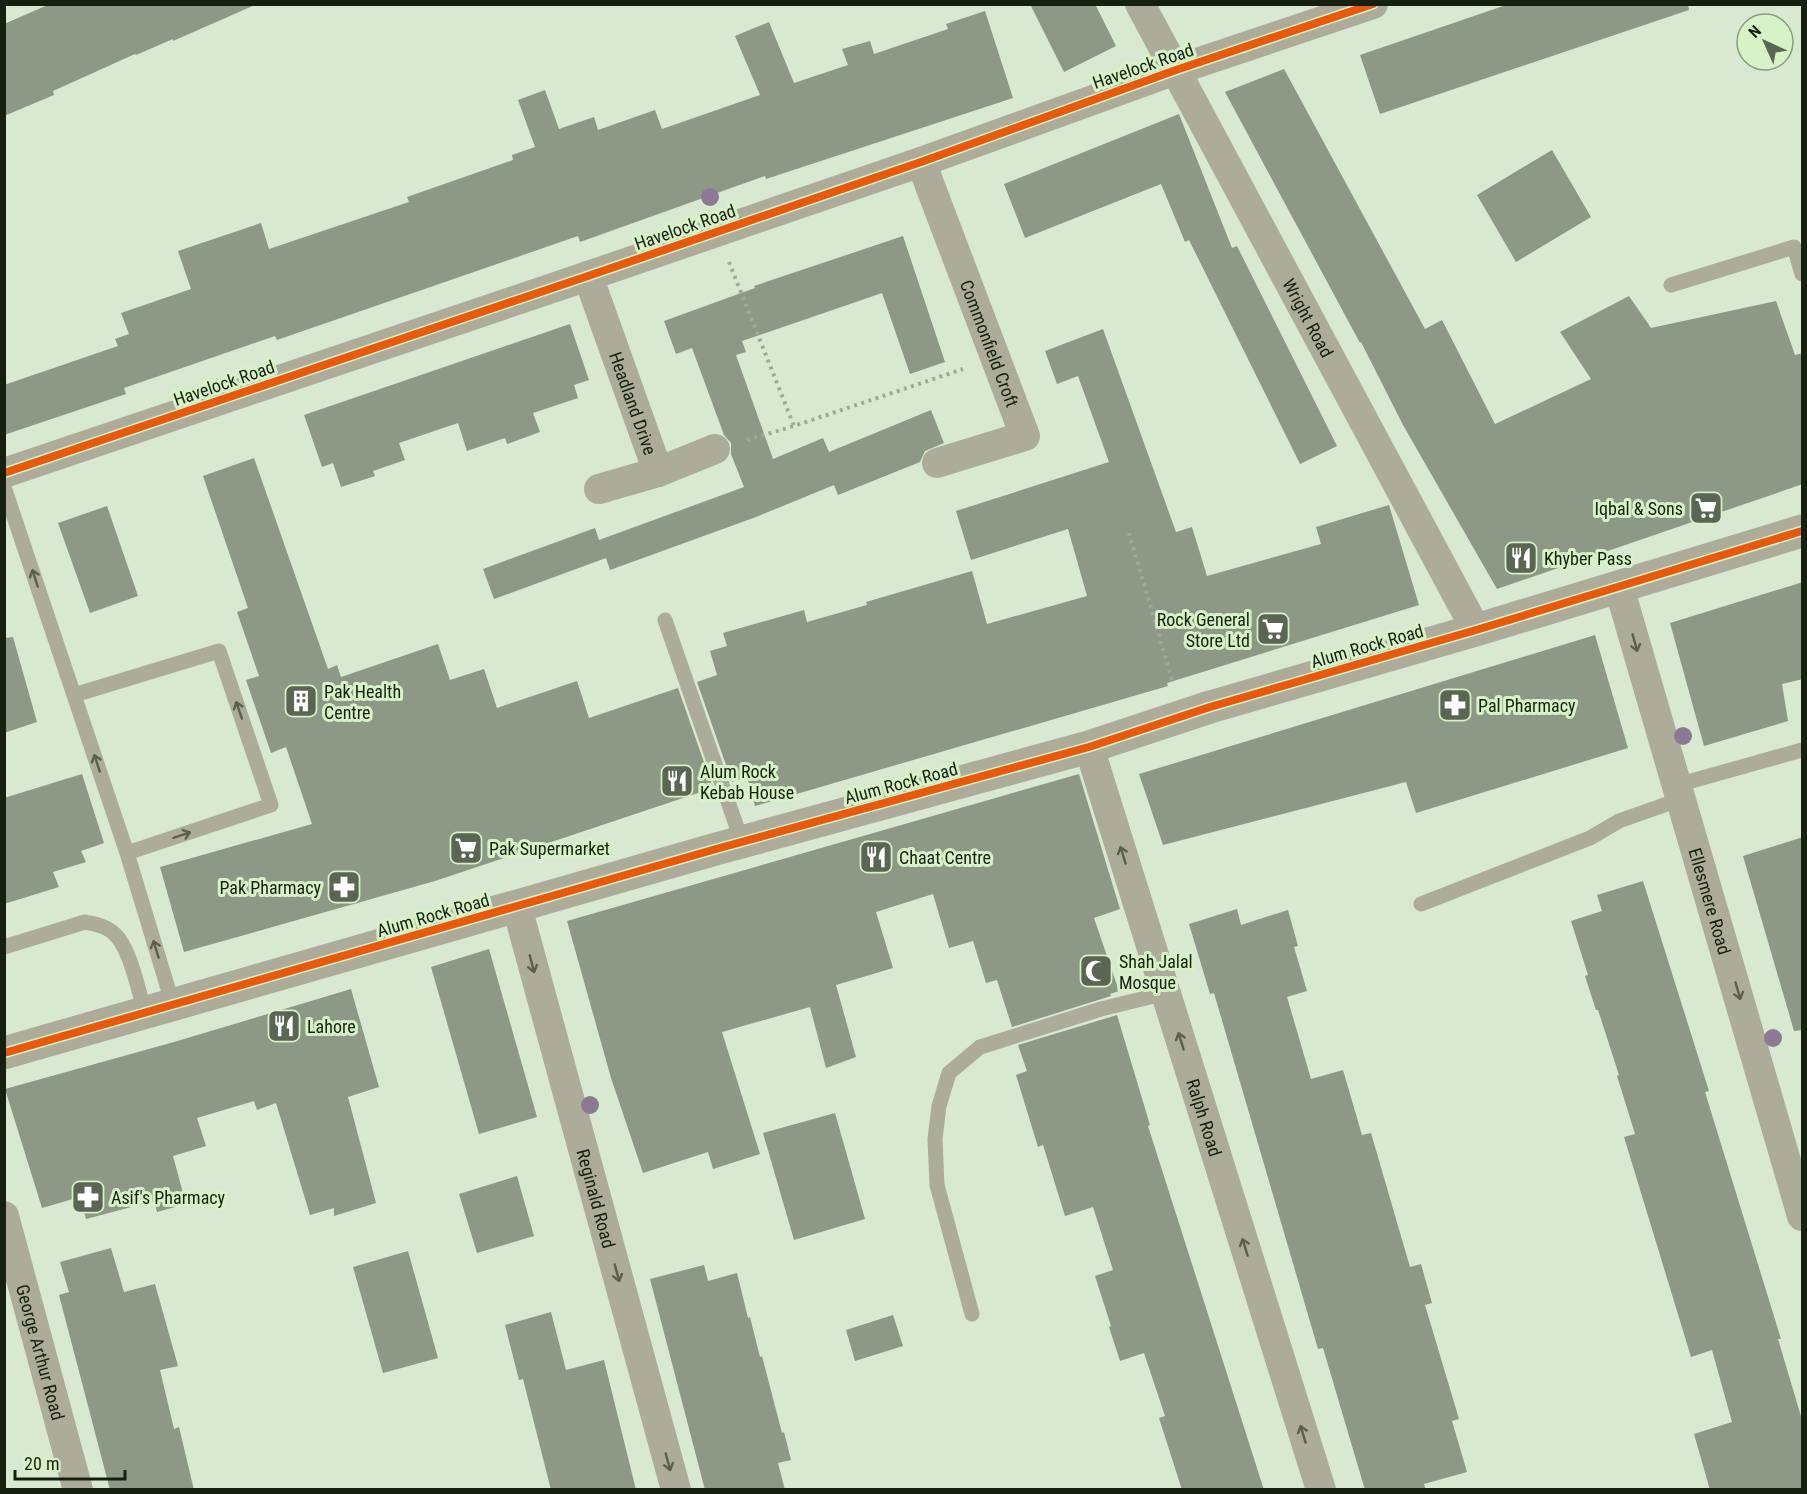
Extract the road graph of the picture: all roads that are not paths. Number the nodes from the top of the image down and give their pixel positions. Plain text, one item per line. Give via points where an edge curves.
1 (1140, 4) edge
2 (1373, 4) edge
3 (1176, 70) junction
4 (921, 162) junction
5 (1803, 274) edge
6 (588, 276) junction
7 (1671, 285) dead end
8 (715, 449) road end
9 (937, 464) dead end
10 (658, 472) junction
11 (4, 473) edge
12 (4, 487) edge
13 (598, 489) dead end
14 (1803, 531) edge
15 (1619, 587) junction
16 (665, 620) dead end
17 (1476, 630) junction
18 (74, 695) junction
19 (1089, 747) junction
20 (1803, 750) edge
21 (1679, 792) junction
22 (742, 842) junction
23 (127, 853) junction
24 (1421, 904) dead end
25 (517, 908) junction
26 (4, 947) edge
27 (1166, 993) junction
28 (159, 1008) junction
29 (4, 1053) edge
30 (4, 1216) edge
31 (1803, 1216) edge
32 (972, 1314) dead end
33 (78, 1490) edge
34 (676, 1490) edge
35 (1321, 1490) edge

1 - 3 street, Wright Road
2 - 3 street, Havelock Road
3 - 4 street, Havelock Road
3 - 17 street, Wright Road
4 - 6 street, Havelock Road
4 - 9 street, Commonfield Croft via 1025,436
5 - 7 lane via 1794,247
6 - 10 street, Headland Drive
6 - 11 street, Havelock Road
8 - 10 street, Headland Drive
10 - 13 street
18 -> 12 lane
14 - 15 street, Alum Rock Road
15 - 17 street, Alum Rock Road
15 -> 21 street, Ellesmere Road
16 - 22 lane
17 - 19 street, Alum Rock Road
23 -> 18 lane
23 -> 18 lane via 271,805 219,651
19 - 22 street, Alum Rock Road
27 -> 19 street, Ralph Road
20 - 21 lane
21 - 24 lane via 1590,838
21 -> 31 street, Ellesmere Road
22 - 25 street, Alum Rock Road
28 -> 23 lane
25 - 28 street, Alum Rock Road
25 -> 34 street, Reginald Road
26 - 28 lane via 85,922 97,924 122,942
27 - 32 lane via 980,1047 949,1073 935,1139 937,1185
35 -> 27 street, Ralph Road
28 - 29 street, Alum Rock Road
30 - 33 street, George Arthur Road

